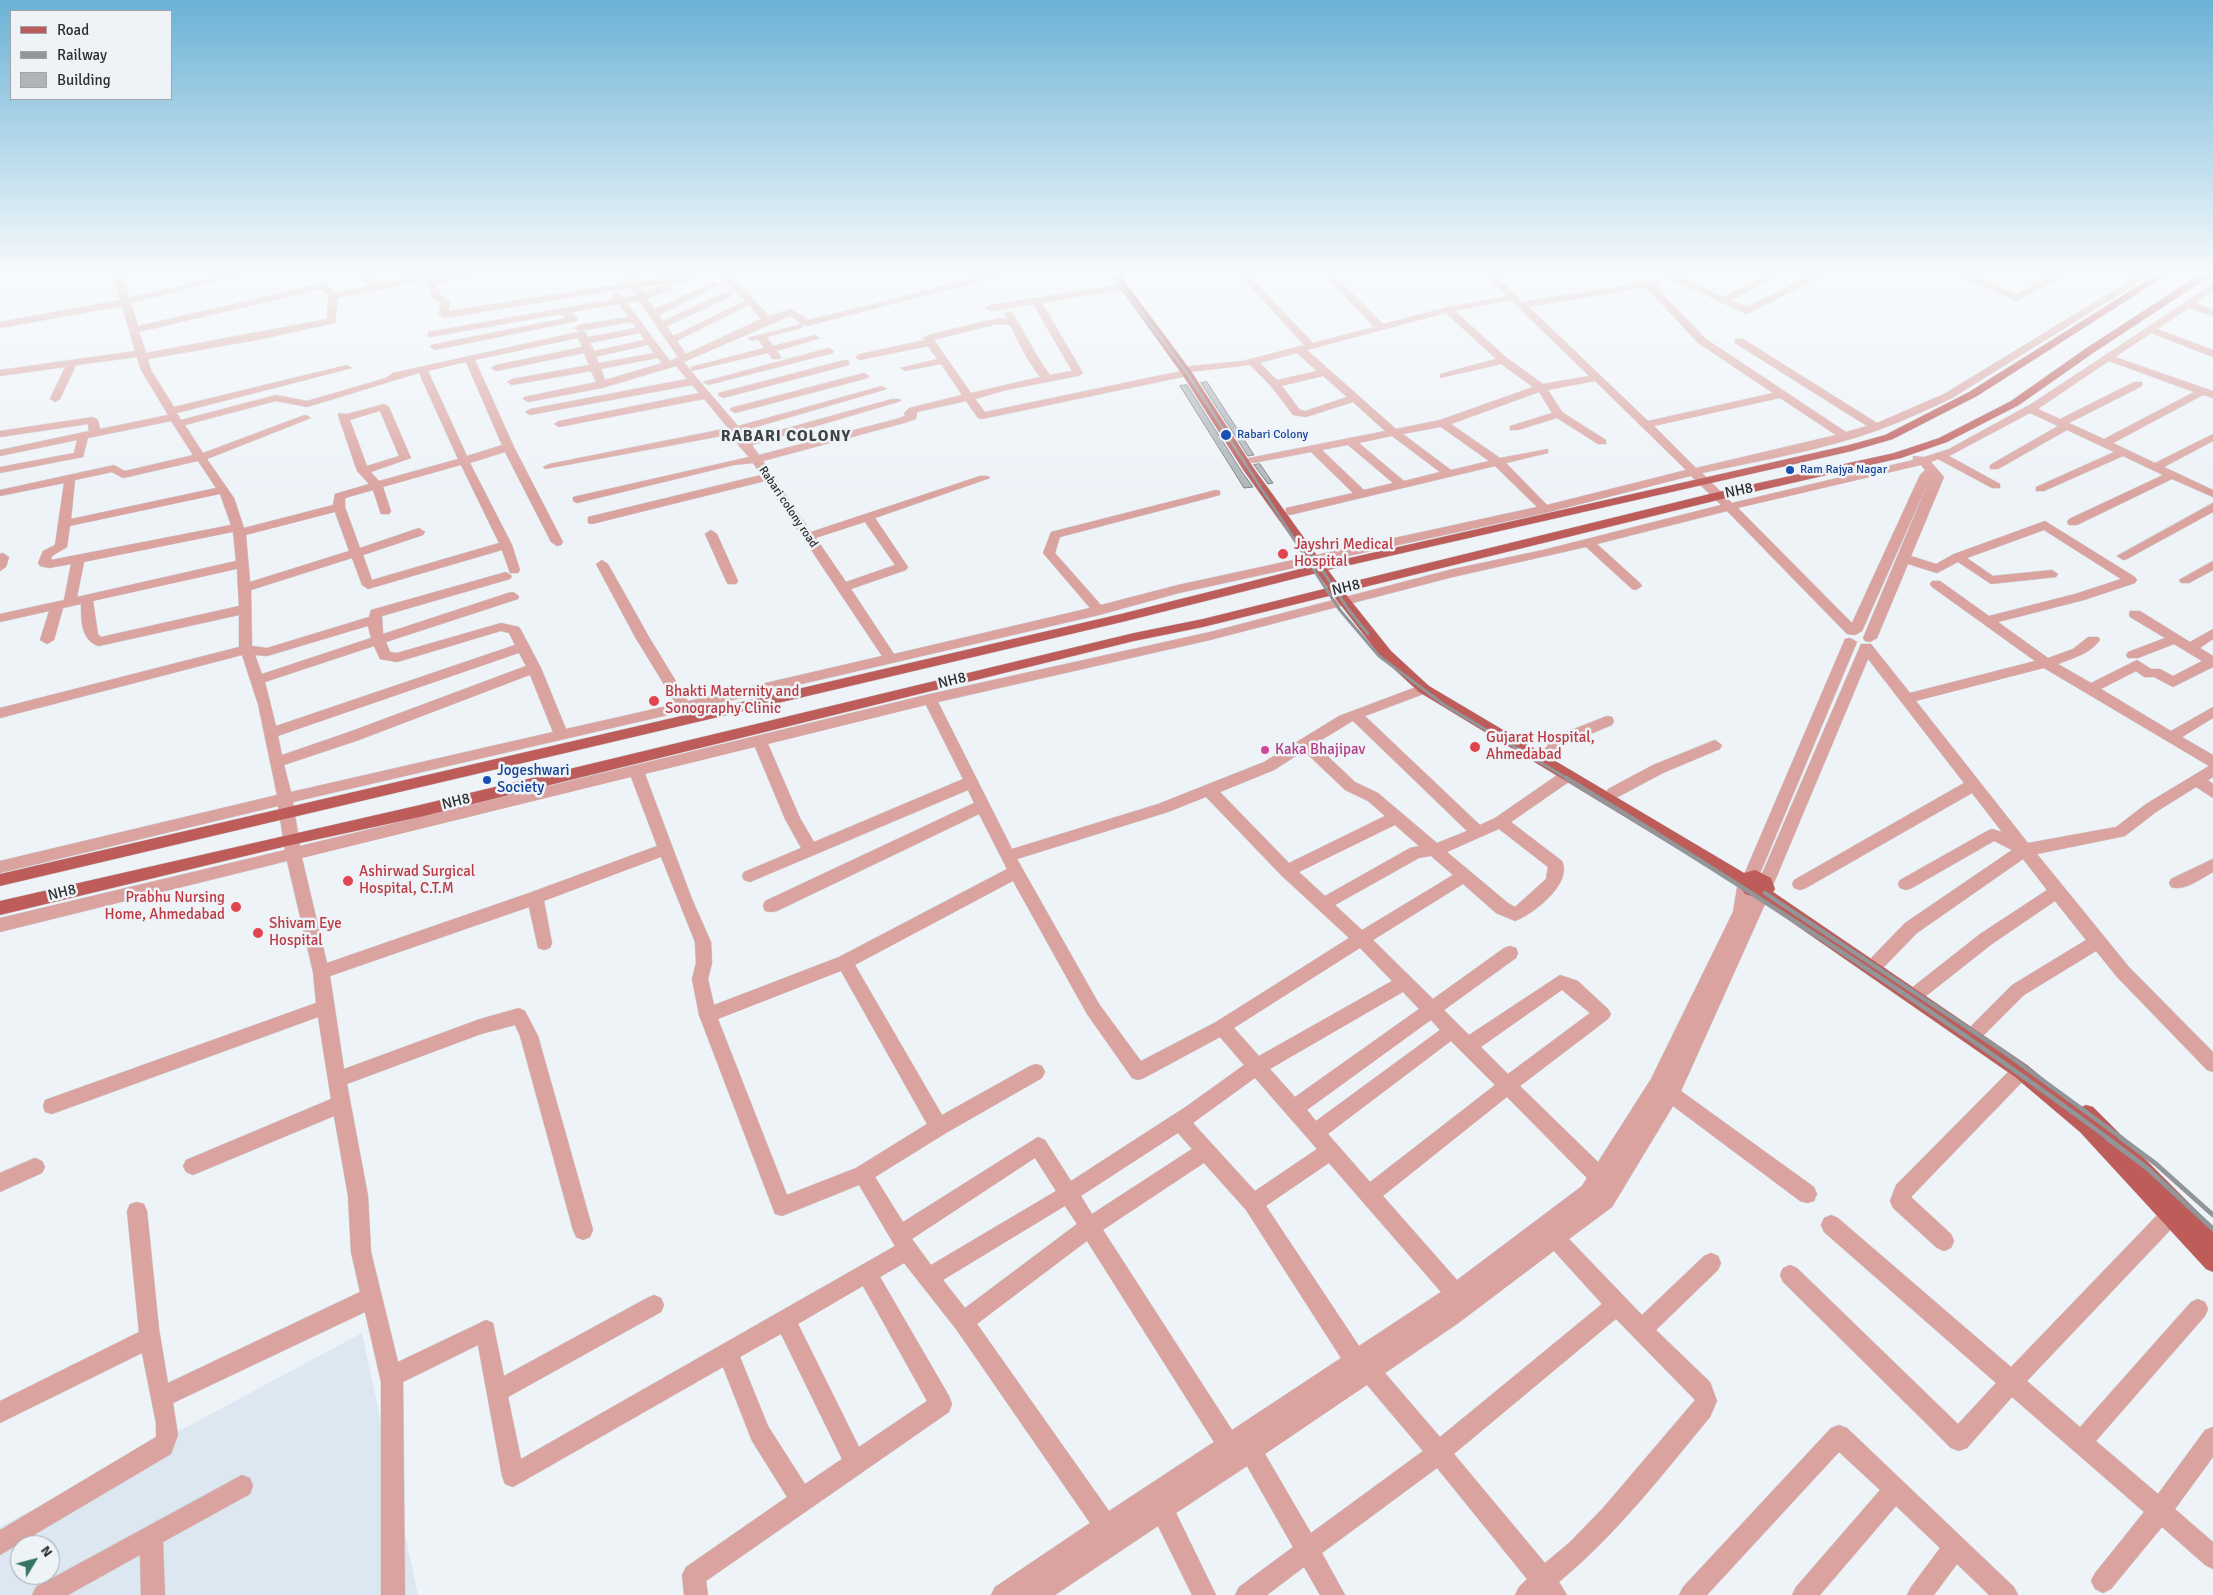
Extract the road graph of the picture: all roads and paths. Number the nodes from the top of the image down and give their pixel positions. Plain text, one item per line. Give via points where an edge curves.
1 (138, 345) edge
2 (203, 345) edge
3 (482, 345) edge
4 (560, 345) edge
5 (573, 345) edge
6 (579, 345) edge
7 (586, 345) edge
8 (605, 345) edge
9 (654, 345) edge
10 (673, 345) edge
11 (709, 345) edge
12 (767, 345) edge
13 (788, 345) edge
14 (915, 345) edge
15 (934, 345) edge
16 (1026, 345) edge
17 (1062, 345) edge
18 (1169, 345) edge
19 (1170, 345) edge
20 (1302, 345) edge
21 (1314, 345) edge
22 (1487, 345) edge
23 (1563, 345) edge
24 (1709, 345) edge
25 (1746, 345) edge
26 (2039, 345) edge
27 (2050, 345) edge
28 (2099, 345) edge
29 (2124, 345) edge
30 (2191, 345) edge
31 (435, 347) dead end
32 (1304, 348) junction
33 (771, 350) junction
34 (829, 351) dead end
35 (2213, 354) edge
36 (141, 355) junction
37 (660, 355) junction
38 (860, 357) dead end
39 (2106, 357) junction
40 (468, 358) junction
41 (945, 360) junction
42 (1503, 360) junction
43 (676, 361) junction
44 (1252, 361) junction
45 (72, 363) junction
46 (781, 363) junction
47 (845, 363) dead end
48 (347, 368) dead end
49 (496, 368) dead end
50 (904, 368) dead end
51 (422, 369) junction
52 (696, 369) dead end
53 (1188, 371) junction
54 (1325, 372) junction
55 (0, 373) edge
56 (864, 376) dead end
57 (1444, 376) dead end
58 (792, 377) junction
59 (1596, 378) junction
60 (1988, 379) junction
61 (1046, 380) junction
62 (694, 381) junction
63 (512, 382) dead end
64 (708, 382) dead end
65 (1275, 384) junction
66 (2138, 384) dead end
67 (602, 385) junction
68 (1541, 388) junction
69 (882, 390) dead end
70 (803, 392) junction
71 (2210, 393) edge
72 (1782, 394) junction
73 (707, 395) junction
74 (723, 395) dead end
75 (969, 398) junction
76 (1355, 398) junction
77 (55, 399) dead end
78 (528, 399) dead end
79 (896, 401) dead end
80 (813, 408) junction
81 (2030, 409) junction
82 (736, 410) dead end
83 (530, 412) dead end
84 (1558, 414) junction
85 (175, 418) junction
86 (306, 418) dead end
87 (1443, 423) junction
88 (559, 424) dead end
89 (2063, 424) junction
90 (1645, 425) junction
91 (1876, 426) junction
92 (1514, 428) dead end
93 (734, 430) junction
94 (1393, 432) junction
95 (0, 434) edge
96 (89, 435) junction
97 (1845, 436) junction
98 (2213, 437) edge
99 (1349, 440) junction
100 (1602, 442) dead end
101 (2105, 443) junction
102 (744, 444) junction
103 (508, 447) junction
104 (1313, 448) junction
105 (1544, 451) dead end
106 (2123, 452) junction
107 (0, 453) edge
108 (1903, 454) junction
109 (1941, 455) junction
110 (201, 457) junction
111 (756, 459) junction
112 (1253, 460) junction
113 (464, 461) junction
114 (1498, 462) junction
115 (1928, 465) junction
116 (549, 467) dead end
117 (1994, 467) dead end
118 (2156, 467) junction
119 (0, 470) edge
120 (363, 471) junction
121 (1448, 473) junction
122 (2172, 474) junction
123 (1699, 476) junction
124 (70, 478) junction
125 (767, 478) junction
126 (984, 478) dead end
127 (1401, 484) junction
128 (376, 486) junction
129 (1996, 486) dead end
130 (2040, 489) dead end
131 (223, 490) junction
132 (0, 493) edge
133 (1216, 493) dead end
134 (1360, 493) junction
135 (2213, 494) edge
136 (1718, 496) junction
137 (577, 499) dead end
138 (1728, 507) junction
139 (2213, 507) edge
140 (339, 508) junction
141 (1545, 508) junction
142 (386, 511) dead end
143 (1286, 513) junction
144 (868, 517) junction
145 (592, 520) dead end
146 (2073, 522) dead end
147 (64, 524) junction
148 (239, 530) junction
149 (419, 532) dead end
150 (711, 534) dead end
151 (808, 537) junction
152 (557, 542) dead end
153 (1588, 542) junction
154 (506, 545) junction
155 (356, 552) junction
156 (2123, 556) dead end
157 (0, 558) edge
158 (1903, 558) junction
159 (1958, 558) junction
160 (78, 559) junction
161 (1320, 563) junction
162 (241, 564) junction
163 (602, 564) dead end
164 (2213, 565) edge
165 (0, 567) edge
166 (2052, 574) dead end
167 (2186, 580) dead end
168 (732, 581) dead end
169 (1936, 584) dead end
170 (1636, 586) dead end
171 (244, 588) junction
172 (842, 588) junction
173 (1344, 595) junction
174 (513, 596) dead end
175 (86, 599) junction
176 (70, 602) junction
177 (57, 605) junction
178 (246, 609) junction
179 (1099, 611) junction
180 (2135, 614) dead end
181 (0, 618) edge
182 (373, 620) junction
183 (1986, 620) junction
184 (2213, 633) edge
185 (1852, 635) junction
186 (2175, 639) junction
187 (47, 640) dead end
188 (378, 640) junction
189 (2093, 640) dead end
190 (1868, 642) junction
191 (522, 647) junction
192 (2190, 648) junction
193 (245, 650) junction
194 (2133, 655) dead end
195 (891, 659) junction
196 (2213, 662) edge
197 (2046, 663) junction
198 (534, 668) junction
199 (257, 680) junction
200 (1424, 689) junction
201 (2089, 690) junction
202 (930, 699) junction
203 (1906, 700) junction
204 (684, 706) junction
205 (2213, 712) edge
206 (0, 713) edge
207 (1355, 715) junction
208 (1607, 720) dead end
209 (270, 734) junction
210 (561, 735) junction
211 (2170, 738) junction
212 (759, 740) junction
213 (1306, 744) junction
214 (1716, 745) dead end
215 (1548, 754) junction
216 (276, 762) junction
217 (2213, 762) edge
218 (636, 770) junction
219 (2213, 770) edge
220 (1568, 775) junction
221 (2197, 780) junction
222 (971, 782) junction
223 (1973, 785) junction
224 (1209, 790) junction
225 (2213, 792) edge
226 (1613, 793) junction
227 (286, 805) junction
228 (984, 805) junction
229 (1397, 817) junction
230 (1500, 822) junction
231 (1478, 832) junction
232 (292, 846) junction
233 (666, 849) junction
234 (810, 849) junction
235 (1436, 849) junction
236 (2024, 850) junction
237 (1008, 856) junction
238 (2213, 865) edge
239 (0, 867) edge
240 (1287, 871) junction
241 (1016, 872) junction
242 (1465, 874) junction
243 (750, 876) dead end
244 (0, 880) edge
245 (2177, 883) dead end
246 (1756, 884) junction
247 (1800, 884) dead end
248 (1906, 884) dead end
249 (2057, 891) junction
250 (535, 898) junction
251 (1324, 904) junction
252 (771, 906) dead end
253 (0, 908) edge
254 (0, 925) edge
255 (1361, 939) junction
256 (2098, 941) junction
257 (544, 943) dead end
258 (1510, 953) dead end
259 (845, 962) junction
260 (1878, 962) junction
261 (322, 972) junction
262 (1405, 982) junction
263 (1920, 991) junction
264 (325, 1007) junction
265 (1433, 1010) junction
266 (708, 1015) junction
267 (1222, 1026) junction
268 (1454, 1030) junction
269 (1978, 1030) junction
270 (1468, 1046) junction
271 (2213, 1064) edge
272 (1258, 1066) junction
273 (2021, 1071) junction
274 (1036, 1072) dead end
275 (337, 1080) junction
276 (1508, 1085) junction
277 (1671, 1094) junction
278 (341, 1104) junction
279 (52, 1106) dead end
280 (1294, 1109) junction
281 (1179, 1121) junction
282 (939, 1127) junction
283 (1314, 1133) junction
284 (1206, 1151) junction
285 (1330, 1152) junction
286 (193, 1166) dead end
287 (35, 1168) dead end
288 (863, 1174) junction
289 (1599, 1177) junction
290 (0, 1183) edge
291 (1068, 1194) junction
292 (1807, 1194) dead end
293 (1369, 1195) junction
294 (1253, 1203) junction
295 (137, 1211) dead end
296 (2170, 1216) junction
297 (1830, 1225) dead end
298 (1089, 1227) junction
299 (582, 1230) dead end
300 (1555, 1238) junction
301 (1944, 1241) dead end
302 (2213, 1241) edge
303 (903, 1243) junction
304 (2213, 1262) edge
305 (1711, 1263) dead end
306 (867, 1273) junction
307 (1790, 1275) dead end
308 (928, 1278) junction
309 (1456, 1294) junction
310 (373, 1297) junction
311 (654, 1305) dead end
312 (1617, 1305) junction
313 (2198, 1309) dead end
314 (785, 1320) junction
315 (963, 1322) junction
316 (1642, 1329) junction
317 (151, 1337) junction
318 (728, 1353) junction
319 (1362, 1366) junction
320 (391, 1377) junction
321 (2011, 1382) junction
322 (496, 1392) junction
323 (160, 1398) junction
324 (0, 1412) edge
325 (2213, 1438) edge
326 (2082, 1441) junction
327 (1240, 1448) junction
328 (1438, 1452) junction
329 (855, 1463) junction
330 (242, 1486) dead end
331 (1895, 1490) junction
332 (802, 1500) junction
333 (1162, 1510) junction
334 (2161, 1510) junction
335 (1106, 1526) junction
336 (151, 1538) junction
337 (0, 1543) edge
338 (1955, 1547) junction
339 (1307, 1550) junction
340 (2213, 1557) edge
341 (2102, 1581) dead end
342 (1541, 1590) edge
343 (44, 1595) edge
344 (154, 1595) edge
345 (394, 1595) edge
346 (696, 1595) edge
347 (1003, 1595) edge
348 (1034, 1595) edge
349 (1204, 1595) edge
350 (1246, 1595) edge
351 (1333, 1595) edge
352 (1691, 1595) edge
353 (1804, 1595) edge
354 (1919, 1595) edge
355 (2006, 1595) edge

1 - 36 street
2 - 36 street
3 - 31 street
4 - 40 street
5 - 49 street
6 - 63 street
7 - 67 street
8 - 37 street
9 - 37 street
10 - 43 street
11 - 43 street
12 - 33 street
13 - 33 street
14 - 38 street
15 - 41 street
16 - 61 street
17 - 61 street via 1078,373
18 - 53 main road
19 - 53 main road
20 - 32 street
21 - 32 street
22 - 42 street
23 - 59 street
24 - 72 street
25 - 91 street
26 - 60 street
27 - 60 main road, NH8 via 2008,372
28 - 108 main road, NH8 via 2015,403 1943,440
29 - 39 street
30 - 35 street
32 - 44 street
32 - 54 street
33 - 46 street
33 - 52 street
34 - 46 street
36 - 45 street
36 - 85 street via 146,370
37 - 43 street
39 - 71 street
39 - 81 street
40 - 51 street
40 - 103 street
41 - 50 street
41 - 75 street
42 - 57 street
42 - 68 street
43 - 62 street, Rabari colony road
43 - 67 street
44 - 53 street
44 - 65 street
45 - 55 street
45 - 77 street
46 - 58 street
46 - 64 street
47 - 58 street
48 - 85 street
51 - 85 street via 307,404 276,398
51 - 113 street
53 - 75 street via 982,416
53 - 112 main road
53 - 143 main road via 1250,472
54 - 65 street
54 - 76 street
56 - 70 street
58 - 70 street
58 - 74 street
59 - 68 street
59 - 90 street
60 - 91 street via 1916,412
60 - 123 main road, NH8 via 1889,437 1852,448
61 - 75 street via 1004,387
62 - 73 street, Rabari colony road
62 - 83 street
65 - 76 street via 1293,410 1301,414
66 - 89 street
67 - 78 street
68 - 84 street
68 - 87 street
69 - 80 street
70 - 80 street
70 - 82 street
71 - 101 street
72 - 90 street
72 - 97 street
73 - 88 street
73 - 93 street, Rabari colony road
75 - 111 street via 913,410 909,413 912,417 900,421
76 - 94 street
79 - 102 street
80 - 93 street
81 - 89 street
81 - 109 street
84 - 92 street
84 - 100 street
85 - 96 street
85 - 110 street
86 - 110 street
87 - 94 street
87 - 114 street
89 - 101 street
89 - 117 street
90 - 123 street
91 - 97 street
93 - 102 street, Rabari colony road
93 - 116 street
94 - 99 street
94 - 121 street
95 - 96 street via 93,420
96 - 107 street
96 - 119 street via 79,455
97 - 123 street
98 - 118 street
99 - 104 street
99 - 127 street
101 - 106 street
102 - 111 street, Rabari colony road
103 - 113 street
103 - 152 street
104 - 112 street
104 - 134 street
105 - 114 street
106 - 118 street
106 - 130 street
108 - 115 street
108 - 136 main road, NH8
109 - 115 street
109 - 129 street
110 - 124 street via 123,475 114,468
110 - 131 street
111 - 125 street, Rabari colony road
111 - 137 street
112 - 143 main road
113 - 128 street
113 - 154 street
114 - 121 street
114 - 141 street
115 - 138 street
115 - 158 street via 1938,477
115 - 185 street
118 - 122 street
120 - 120 street via 343,417 384,407 405,458
120 - 128 street
121 - 127 street
122 - 135 street
122 - 146 street
123 - 136 street
123 - 141 street
123 - 161 main road, NH8
124 - 132 street
124 - 147 street
125 - 145 street
125 - 151 street, Rabari colony road
126 - 144 street
127 - 134 street
128 - 140 street via 339,496
128 - 142 street
131 - 147 street
131 - 148 street
133 - 179 street via 1055,535 1049,552
134 - 143 street
136 - 138 street
136 - 173 main road, NH8
138 - 153 street
138 - 185 street via 1816,593
139 - 156 street
140 - 148 street
140 - 155 street
141 - 161 street
143 - 161 main road
144 - 151 street
144 - 172 street via 902,567
147 - 160 street via 61,547 47,554 44,563
148 - 160 street
148 - 162 street
149 - 155 street
150 - 168 street
151 - 172 street, Rabari colony road
153 - 170 street
153 - 173 street
154 - 155 street via 368,586
154 - 182 street via 510,573 376,613
155 - 171 street
157 - 165 street
158 - 159 street via 1937,569
158 - 190 street
159 - 166 street via 1991,580
159 - 183 street via 2044,525 2131,580 2080,597
160 - 176 street
161 - 173 main road
161 - 179 street via 1178,589
161 - 227 main road, NH8 via 1303,572 1113,620
162 - 171 street
162 - 175 street
163 - 204 street
164 - 167 street
169 - 183 street
171 - 178 street
172 - 195 street, Rabari colony road
173 - 200 main road via 1386,654
173 - 202 street via 1210,636
173 - 215 main road via 1393,651 1428,682
173 - 232 main road, NH8 via 611,763
174 - 188 street
175 - 176 street
175 - 178 street via 87,619 95,640 100,642
176 - 177 street
177 - 181 street
177 - 187 street
178 - 193 street
179 - 195 street
180 - 186 street
182 - 188 street
182 - 193 street via 267,652
183 - 197 street
184 - 192 street
185 - 190 street
185 - 246 street
186 - 192 street
186 - 194 street
188 - 191 street via 385,656 397,658 501,627 514,630
188 - 199 street
189 - 197 street via 2078,652
190 - 203 street
190 - 246 street
191 - 198 street
191 - 209 street
192 - 196 street
193 - 199 street
193 - 206 street
195 - 204 street
196 - 201 street via 2173,682 2155,672 2149,674 2137,665
197 - 201 street
197 - 203 street
198 - 210 street
198 - 216 street
199 - 209 street
200 - 207 street
200 - 220 main road
201 - 211 street
202 - 212 street
202 - 222 street
203 - 223 street
204 - 210 street
205 - 211 street
207 - 213 street
207 - 231 street
208 - 215 street via 1559,741
209 - 216 street
210 - 227 street
211 - 217 street
212 - 218 street
212 - 234 street via 792,819
213 - 224 street via 1269,766
213 - 229 street via 1350,786 1373,797
214 - 226 street via 1658,769
215 - 226 main road
216 - 227 street
218 - 232 street
218 - 233 street
219 - 221 street
220 - 230 street
220 - 246 main road
221 - 225 street
221 - 236 street via 2151,808 2120,832
222 - 228 street
222 - 234 street
223 - 236 street
223 - 247 street
224 - 237 street via 1163,808
224 - 240 street
226 - 246 main road
227 - 232 street
227 - 239 street
227 - 244 main road, NH8
228 - 237 street
228 - 252 street
229 - 235 street
229 - 240 street
230 - 231 street
230 - 242 street via 1556,865 1554,882 1515,914 1502,908
231 - 235 street
232 - 253 main road, NH8
232 - 254 street
232 - 261 street
233 - 250 street
233 - 266 street via 703,942 704,963 700,979
234 - 243 street
235 - 242 street
235 - 251 street via 1416,852
236 - 248 street via 1992,835
236 - 249 street
236 - 260 street via 1911,928
237 - 241 street
238 - 245 street
240 - 251 street
241 - 259 street
241 - 267 street via 1093,1009 1138,1072
242 - 255 street
246 - 260 main road
246 - 273 main road
246 - 277 street
246 - 289 street via 1657,1085
249 - 256 street
249 - 263 street via 1986,939
250 - 257 street
250 - 261 street
251 - 255 street
255 - 262 street
255 - 267 street
256 - 269 street via 2018,990
256 - 271 street via 2123,972
258 - 265 street
259 - 266 street
259 - 282 street
260 - 263 main road
261 - 264 street
262 - 265 street
262 - 272 street
263 - 269 main road
264 - 275 street
264 - 279 street
265 - 268 street
265 - 280 street
266 - 288 street via 782,1207
267 - 272 street
268 - 270 street
268 - 283 street
269 - 302 main road via 2027,1064 2097,1121
270 - 276 street
270 - 276 street via 1560,982 1572,986 1602,1014
272 - 280 street
272 - 281 street
273 - 296 main road via 2087,1126
273 - 301 street via 1904,1192 1900,1201
274 - 282 street
275 - 278 street
275 - 299 street via 480,1027 519,1016 529,1036
276 - 289 street
276 - 293 street
277 - 292 street
277 - 300 street via 1606,1200
278 - 286 street
278 - 310 street via 358,1196 361,1252
280 - 283 street
281 - 284 street
281 - 291 street
282 - 288 street
283 - 285 street
284 - 294 street
284 - 298 street
285 - 293 street
285 - 294 street
287 - 290 street
288 - 303 street
289 - 309 street via 1589,1194
291 - 298 street
291 - 303 street via 1038,1146
291 - 308 street
293 - 309 street
294 - 319 street
295 - 317 street
296 - 304 main road
296 - 321 street
297 - 321 street
298 - 315 street
298 - 327 street
300 - 312 street
300 - 319 street via 1450,1317
303 - 306 street
303 - 308 street
305 - 316 street
306 - 314 street
306 - 329 street via 941,1404
307 - 321 street via 1959,1440
308 - 315 street
309 - 319 street
310 - 320 street
310 - 323 street
311 - 322 street
312 - 316 street
312 - 328 street
313 - 326 street
314 - 318 street
314 - 329 street
315 - 335 street
316 - 342 street via 1702,1390 1706,1401 1622,1505
317 - 323 street
317 - 324 street
318 - 322 street via 513,1476
318 - 332 street via 760,1433
319 - 327 street
319 - 328 street
320 - 322 street via 486,1330
320 - 345 street
321 - 326 street
323 - 337 street via 169,1434 163,1446
325 - 334 street
326 - 334 street
327 - 333 street
327 - 335 street
327 - 339 street
328 - 339 street
328 - 342 street
329 - 332 street
330 - 336 street
331 - 338 street
331 - 352 street via 1839,1436
331 - 353 street
332 - 346 street via 694,1576
333 - 348 street
333 - 349 street
334 - 340 street
334 - 341 street
335 - 347 street
336 - 343 street
336 - 344 street
338 - 354 street
338 - 355 street
339 - 350 street
339 - 351 street

